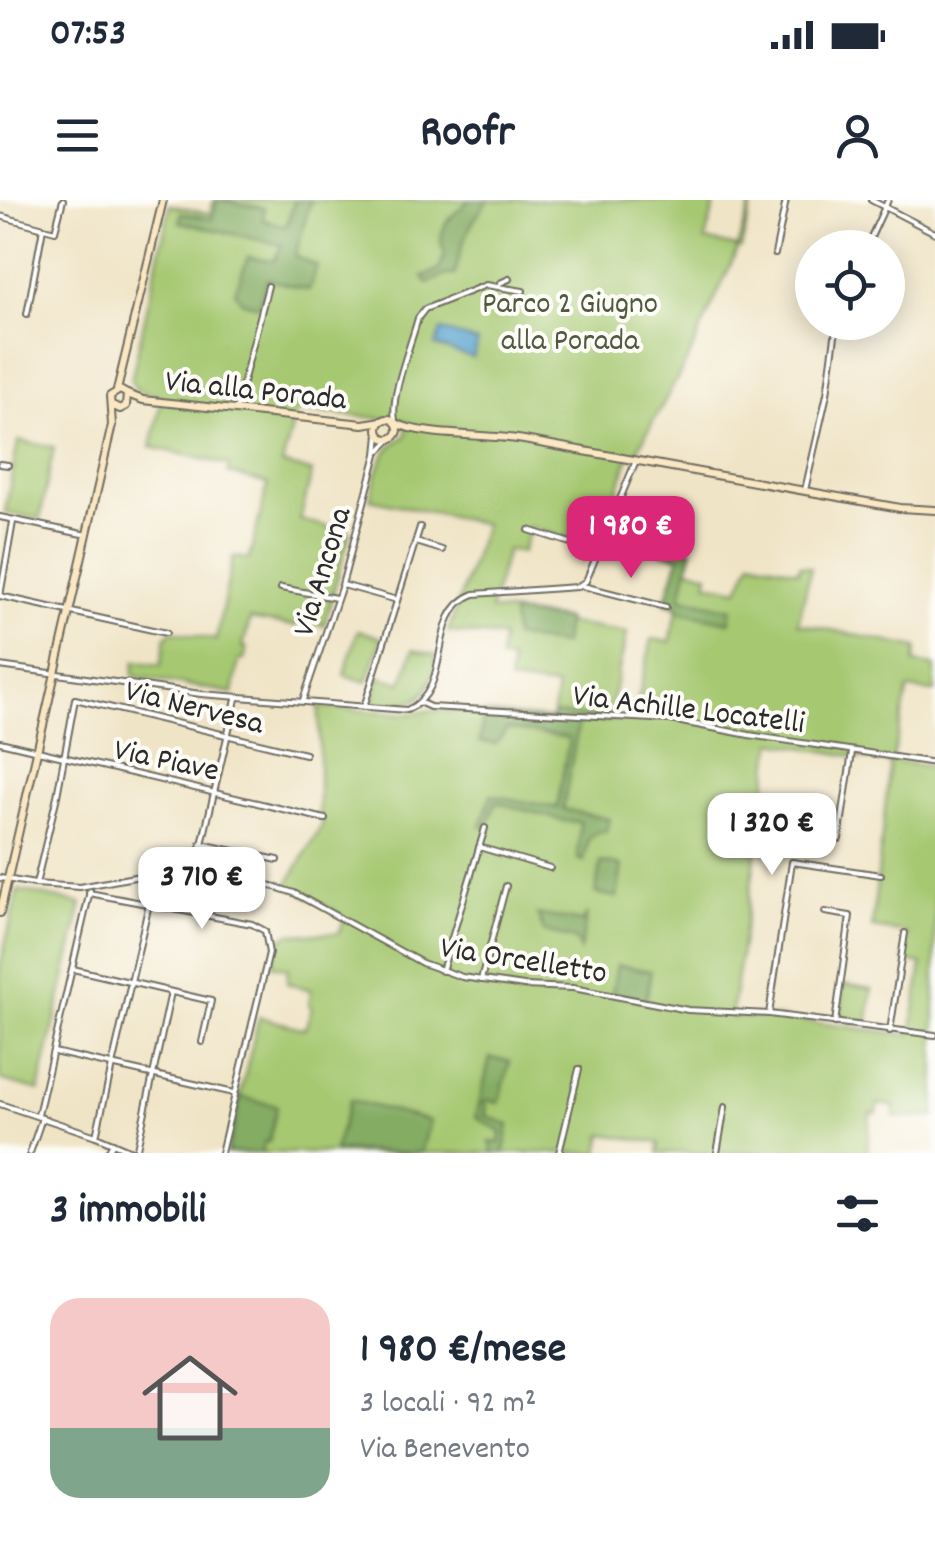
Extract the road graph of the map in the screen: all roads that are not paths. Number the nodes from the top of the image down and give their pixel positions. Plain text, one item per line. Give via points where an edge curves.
1 (64, 200) edge
2 (163, 200) edge
3 (786, 200) edge
4 (872, 200) edge
5 (888, 200) edge
6 (885, 209) junction
7 (0, 216) edge
8 (43, 228) junction
9 (875, 230) edge
10 (935, 233) edge
11 (775, 254) dead end
12 (509, 279) dead end
13 (490, 284) junction
14 (268, 286) dead end
15 (523, 290) dead end
16 (27, 314) dead end
17 (834, 340) edge
18 (117, 396) junction
19 (143, 400) junction
20 (124, 407) junction
21 (394, 409) junction
22 (236, 410) junction
23 (383, 420) junction
24 (396, 423) junction
25 (363, 424) junction
26 (112, 425) junction
27 (414, 429) junction
28 (379, 433) junction
29 (393, 438) junction
30 (378, 454) junction
31 (634, 462) junction
32 (0, 464) edge
33 (8, 466) dead end
34 (804, 492) junction
35 (935, 510) edge
36 (0, 517) edge
37 (13, 522) junction
38 (420, 528) dead end
39 (530, 530) dead end
40 (87, 534) junction
41 (416, 542) junction
42 (442, 550) dead end
43 (600, 552) junction
44 (342, 585) junction
45 (582, 585) junction
46 (281, 588) dead end
47 (0, 596) edge
48 (337, 598) junction
49 (396, 600) junction
50 (666, 608) dead end
51 (70, 612) junction
52 (166, 632) dead end
53 (0, 666) edge
54 (55, 674) junction
55 (236, 697) junction
56 (303, 700) junction
57 (422, 703) junction
58 (364, 706) junction
59 (227, 737) junction
60 (0, 742) edge
61 (37, 751) junction
62 (852, 752) junction
63 (305, 754) dead end
64 (65, 758) junction
65 (935, 763) edge
66 (215, 791) junction
67 (325, 819) dead end
68 (485, 828) dead end
69 (838, 840) dead end
70 (202, 844) junction
71 (479, 848) junction
72 (278, 860) dead end
73 (550, 868) dead end
74 (196, 870) junction
75 (156, 873) junction
76 (881, 875) dead end
77 (4, 879) edge
78 (35, 884) junction
79 (90, 886) junction
80 (506, 886) dead end
81 (89, 894) junction
82 (150, 905) junction
83 (826, 912) dead end
84 (0, 913) edge
85 (905, 934) dead end
86 (72, 969) junction
87 (442, 972) junction
88 (482, 980) junction
89 (132, 982) junction
90 (171, 992) junction
91 (769, 1014) junction
92 (835, 1023) junction
93 (890, 1031) junction
94 (935, 1035) edge
95 (202, 1042) dead end
96 (54, 1052) junction
97 (113, 1066) junction
98 (579, 1069) dead end
99 (153, 1074) junction
100 (235, 1094) junction
101 (0, 1104) edge
102 (725, 1107) dead end
103 (40, 1117) junction
104 (96, 1136) junction
105 (112, 1143) junction
106 (30, 1153) edge
107 (107, 1153) edge
108 (136, 1153) edge
109 (221, 1153) edge
110 (559, 1153) edge
111 (717, 1153) edge

1 - 8 street via 55,232
2 - 18 street
3 - 11 street
4 - 6 street
5 - 6 street
6 - 9 street
6 - 10 street
7 - 8 street
8 - 16 street
12 - 13 street
13 - 15 street
13 - 21 street via 425,309 418,318
14 - 22 street
17 - 34 street
18 - 19 street, Via alla Porada
18 - 20 street
18 - 20 street
18 - 26 street
19 - 20 street, Via alla Porada
19 - 22 street, Via alla Porada
20 - 26 street
21 - 23 street
21 - 24 street
22 - 25 street, Via alla Porada
23 - 24 street
23 - 25 street, Via alla Porada
23 - 28 street
24 - 27 street
24 - 29 street
25 - 28 street, Via alla Porada
26 - 40 street
27 - 29 street
27 - 31 street via 522,440
28 - 29 street, Via alla Porada
28 - 30 street, Via Ancona
29 - 30 street, Via Ancona
30 - 44 street, Via Ancona
31 - 34 street
31 - 43 street
32 - 33 street
34 - 35 street
36 - 37 street
37 - 40 street
37 - 47 street
38 - 41 street
39 - 43 street
40 - 51 street
41 - 42 street
41 - 49 street
43 - 45 street
44 - 48 street, Via Ancona
44 - 49 street
45 - 50 street
45 - 57 street via 464,598 448,621 435,682
46 - 48 street
47 - 51 street
48 - 56 street, Via Ancona
49 - 58 street
51 - 52 street
51 - 54 street
53 - 54 street, Via Achille Locatelli
54 - 55 street, Via Achille Locatelli
54 - 61 street
55 - 56 street, Via Achille Locatelli
55 - 59 street
56 - 58 street, Via Achille Locatelli
57 - 58 street, Via Achille Locatelli via 407,710
57 - 62 street, Via Achille Locatelli via 671,720
59 - 63 street, Via Nervesa
59 - 64 street, Via Nervesa via 75,699
59 - 66 street
60 - 61 street, Via Piave
61 - 64 street, Via Piave
61 - 77 street
62 - 65 street, Via Achille Locatelli
62 - 69 street
64 - 66 street, Via Piave
64 - 78 street
66 - 67 street, Via Piave
66 - 70 street
68 - 71 street
70 - 72 street
70 - 74 street
71 - 73 street
71 - 87 street
74 - 75 street, Via Orcelletto
74 - 87 street, Via Orcelletto via 235,873 294,892
75 - 79 street, Via Orcelletto
75 - 82 street
76 - 91 street via 792,862
77 - 78 street, Via Orcelletto
77 - 84 street
78 - 79 street, Via Orcelletto
79 - 81 street
80 - 88 street
81 - 82 street
81 - 86 street
82 - 89 street
82 - 100 street via 262,927 269,953
83 - 92 street via 850,916
85 - 93 street
86 - 89 street
86 - 96 street
87 - 88 street, Via Orcelletto
88 - 91 street, Via Orcelletto via 573,988 688,1010
89 - 90 street
89 - 97 street
90 - 95 street via 211,1001
90 - 99 street
91 - 92 street, Via Orcelletto
92 - 93 street, Via Orcelletto
93 - 94 street, Via Orcelletto
96 - 97 street
96 - 103 street
97 - 99 street
97 - 104 street
98 - 110 street
99 - 100 street
99 - 108 street
100 - 109 street
101 - 103 street
102 - 111 street
103 - 104 street
103 - 106 street
104 - 105 street
105 - 107 street
105 - 108 street

